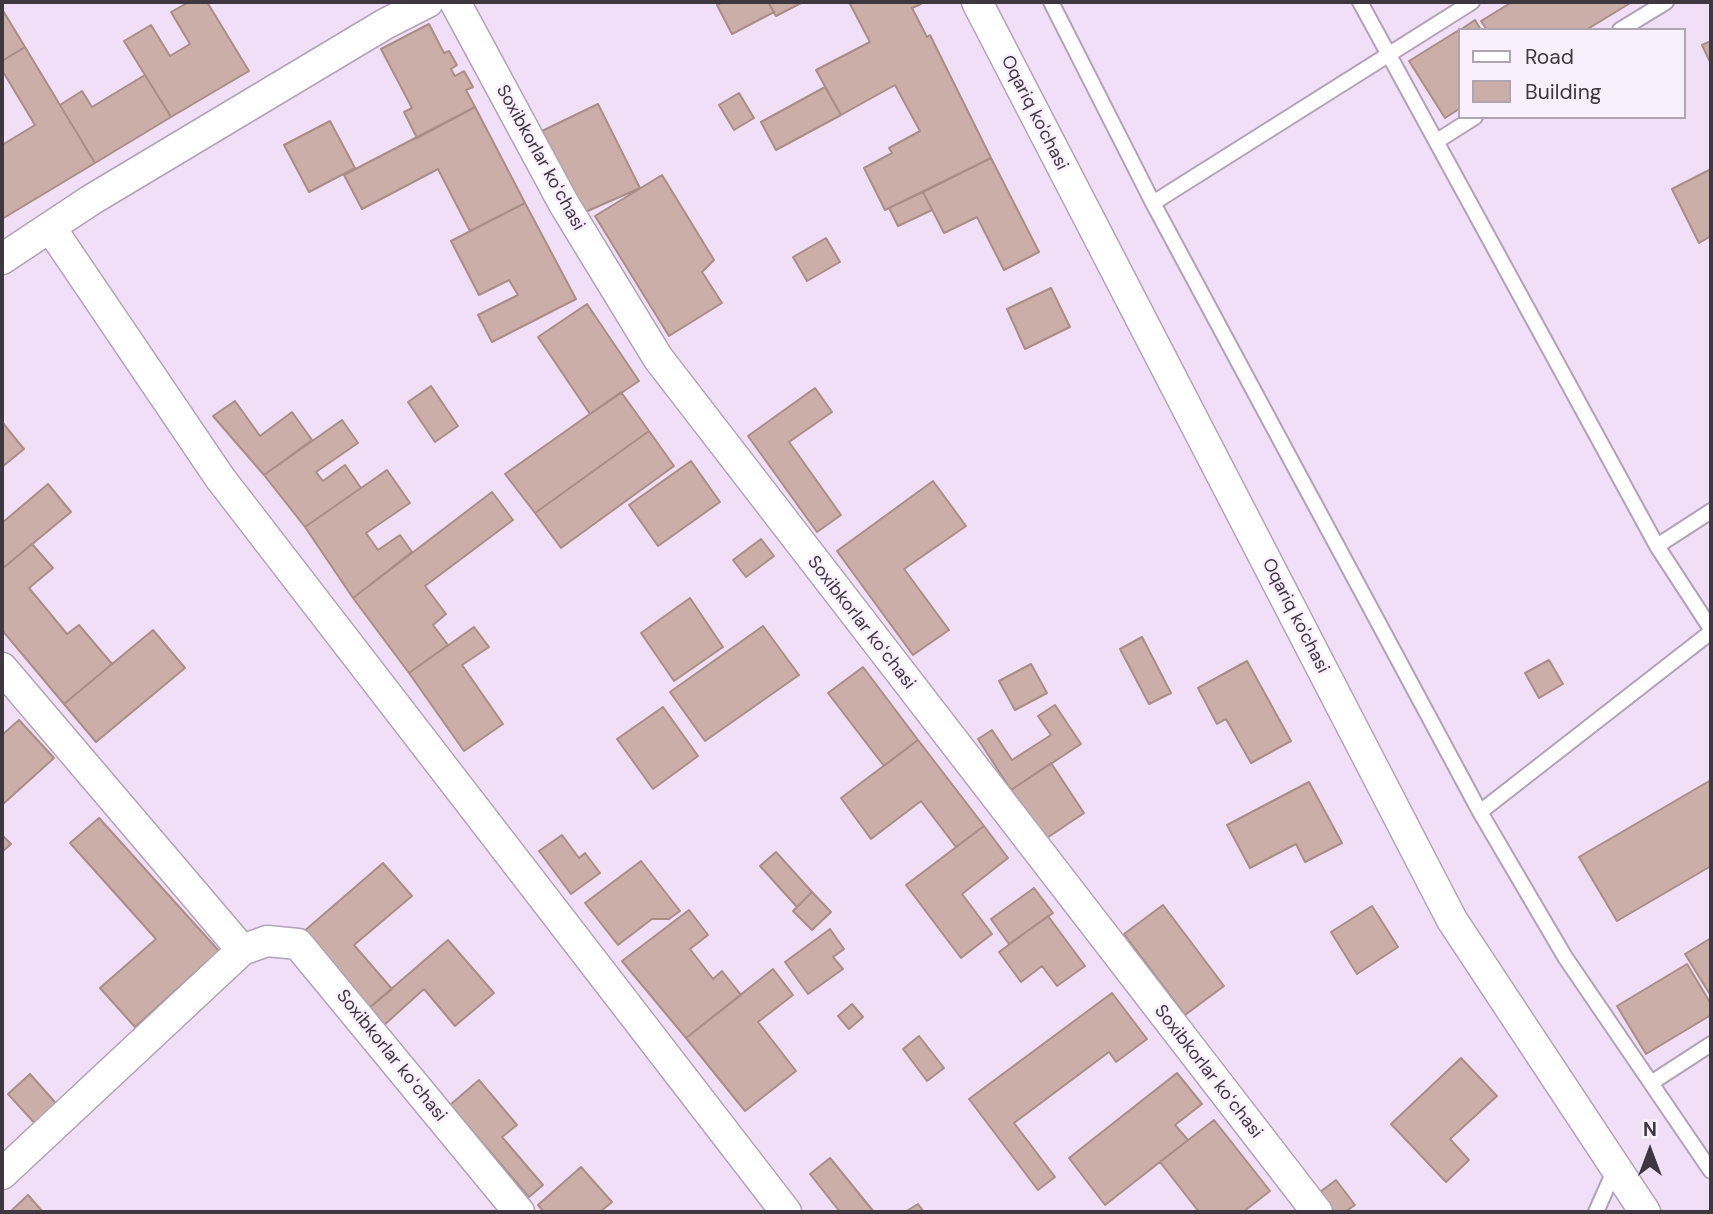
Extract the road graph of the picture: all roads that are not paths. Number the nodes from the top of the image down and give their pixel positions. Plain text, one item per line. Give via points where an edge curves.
1 (428, 2) edge
2 (455, 2) edge
3 (977, 2) edge
4 (1051, 2) edge
5 (1360, 2) edge
6 (1472, 2) edge
7 (1666, 2) edge
8 (1623, 28) edge
9 (1389, 55) junction
10 (1472, 119) edge
11 (1437, 141) junction
12 (1153, 203) junction
13 (50, 227) junction
14 (2, 259) edge
15 (1711, 511) edge
16 (1657, 546) junction
17 (1711, 631) edge
18 (2, 668) edge
19 (11, 700) edge
20 (1480, 812) junction
21 (242, 950) junction
22 (1711, 1044) edge
23 (1651, 1083) junction
24 (1615, 1169) junction
25 (1711, 1171) edge
26 (2, 1174) edge
27 (519, 1212) edge
28 (786, 1212) edge
29 (1317, 1212) edge
30 (1596, 1212) edge
31 (1645, 1212) edge

1 - 13 street via 384,24
2 - 29 street, Soxibkorlar koʻchasi via 564,204 657,358
3 - 24 street, Oqariq ko'chasi via 1452,920
4 - 12 lane
5 - 9 lane
6 - 9 lane
7 - 8 lane
9 - 11 lane
9 - 12 lane
10 - 11 lane
11 - 16 lane
12 - 20 lane
13 - 14 street
13 - 28 street via 220,478
15 - 16 lane
16 - 17 lane
17 - 20 lane
18 - 19 street
19 - 21 street
20 - 23 lane via 1565,957
21 - 26 street, Soxibkorlar koʻchasi
21 - 27 street, Soxibkorlar koʻchasi via 267,941 298,944
22 - 23 lane
23 - 25 lane
24 - 30 lane
24 - 31 street, Oqariq ko'chasi

